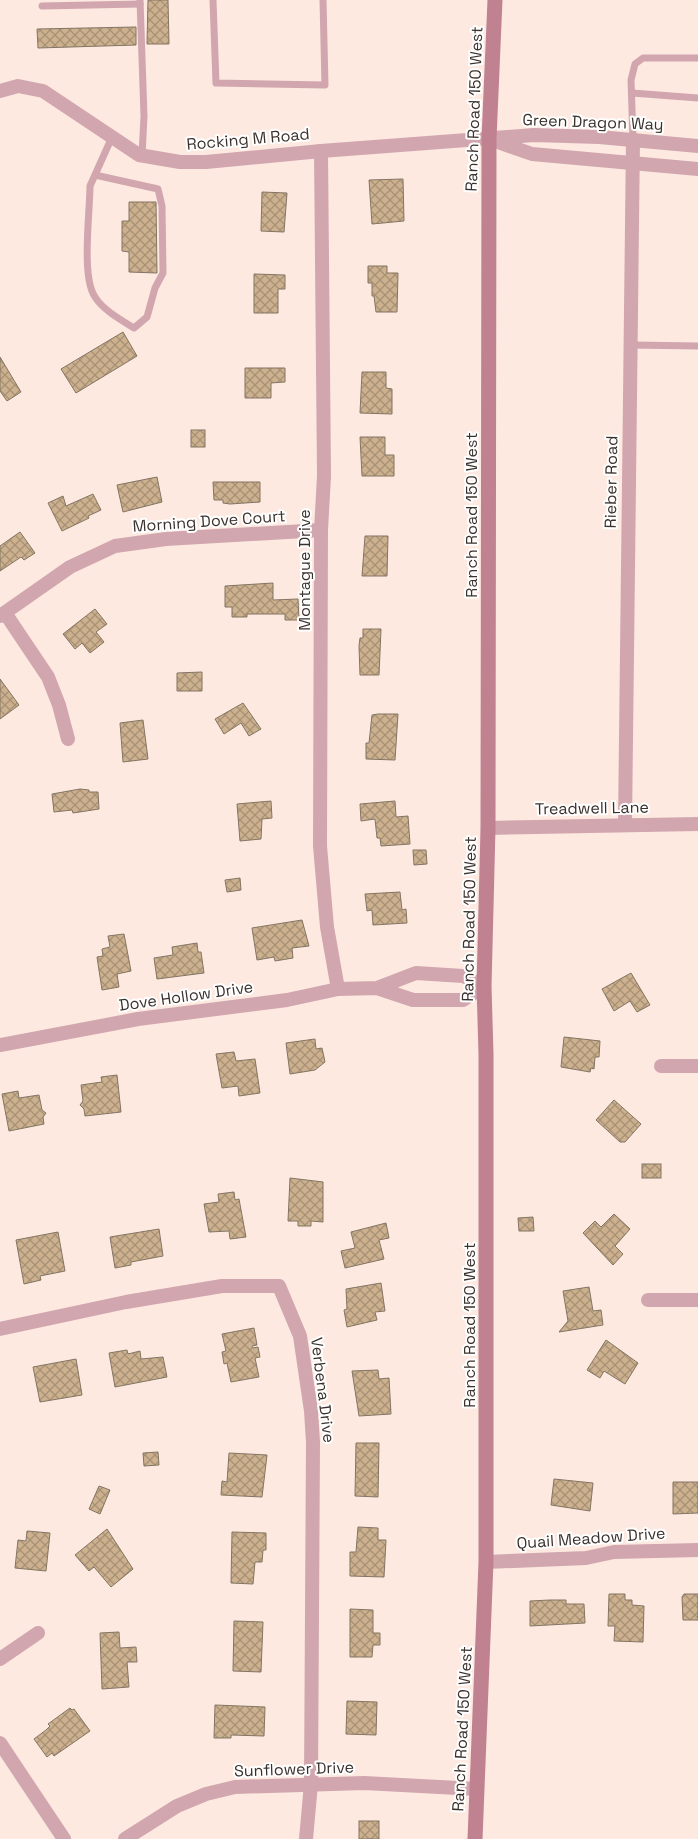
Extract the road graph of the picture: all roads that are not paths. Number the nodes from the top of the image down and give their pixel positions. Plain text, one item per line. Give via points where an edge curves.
1 (213, 0) edge
2 (323, 0) edge
3 (495, 0) edge
4 (140, 2) edge
5 (42, 6) dead end
6 (698, 58) edge
7 (0, 91) edge
8 (632, 93) junction
9 (698, 98) edge
10 (112, 137) junction
11 (489, 139) junction
12 (633, 139) junction
13 (698, 146) edge
14 (321, 151) junction
15 (142, 156) junction
16 (633, 161) junction
17 (698, 169) edge
18 (96, 175) junction
19 (631, 345) junction
20 (698, 346) edge
21 (321, 530) junction
22 (2, 615) edge
23 (68, 739) dead end
24 (698, 824) edge
25 (624, 825) junction
26 (488, 828) junction
27 (484, 986) junction
28 (377, 988) junction
29 (338, 989) junction
30 (0, 1046) edge
31 (661, 1066) dead end
32 (698, 1066) edge
33 (648, 1300) dead end
34 (698, 1300) edge
35 (0, 1329) edge
36 (698, 1550) edge
37 (486, 1562) junction
38 (38, 1633) dead end
39 (0, 1659) edge
40 (0, 1743) edge
41 (311, 1784) junction
42 (477, 1789) junction
43 (64, 1839) edge
44 (125, 1839) edge
45 (306, 1839) edge
46 (475, 1839) edge

1 - 2 lane via 216,83 325,85
3 - 11 main road, Ranch Road 150 West
4 - 5 lane
4 - 15 lane via 144,116
6 - 8 lane via 642,58 634,64
7 - 10 street, Rocking M Road via 18,86 44,91
8 - 9 lane
8 - 12 lane
10 - 15 street, Rocking M Road
10 - 18 lane
11 - 12 street, Green Dragon Way via 534,135
11 - 14 street, Rocking M Road
11 - 16 street, Green Dragon Way via 532,154
11 - 26 main road, Ranch Road 150 West
12 - 13 street, Green Dragon Way
12 - 16 street, Rieber Road
14 - 15 street, Rocking M Road via 206,162
14 - 21 street, Montague Drive via 324,476
16 - 17 street, Green Dragon Way
16 - 19 street, Rieber Road
18 - 18 lane via 90,186 87,275 94,297 134,328 147,317 163,273 162,206 158,189
19 - 20 lane
19 - 25 street, Rieber Road
21 - 22 street, Morning Dove Court via 166,539 115,546 70,566
21 - 29 street, Montague Drive via 320,846 327,927
22 - 23 street via 48,677
24 - 25 street, Treadwell Lane
25 - 26 street, Treadwell Lane
26 - 27 main road, Ranch Road 150 West
27 - 28 street, Dove Hollow Drive via 463,976 416,973
27 - 28 street, Dove Hollow Drive via 463,1000 413,1000
27 - 37 main road, Ranch Road 150 West
28 - 29 street, Dove Hollow Drive
29 - 30 street, Dove Hollow Drive via 287,1000 138,1019
31 - 32 street
33 - 34 street
35 - 41 street, Verbena Drive via 126,1302 222,1286 279,1286 300,1336 313,1442
36 - 37 street, Quail Meadow Drive via 614,1552 586,1558
37 - 42 main road, Ranch Road 150 West
38 - 39 street
40 - 43 street
41 - 42 street, Sunflower Drive
41 - 44 street, Sunflower Drive via 234,1787 206,1794 161,1815
41 - 45 street
42 - 46 main road, Ranch Road 150 West

